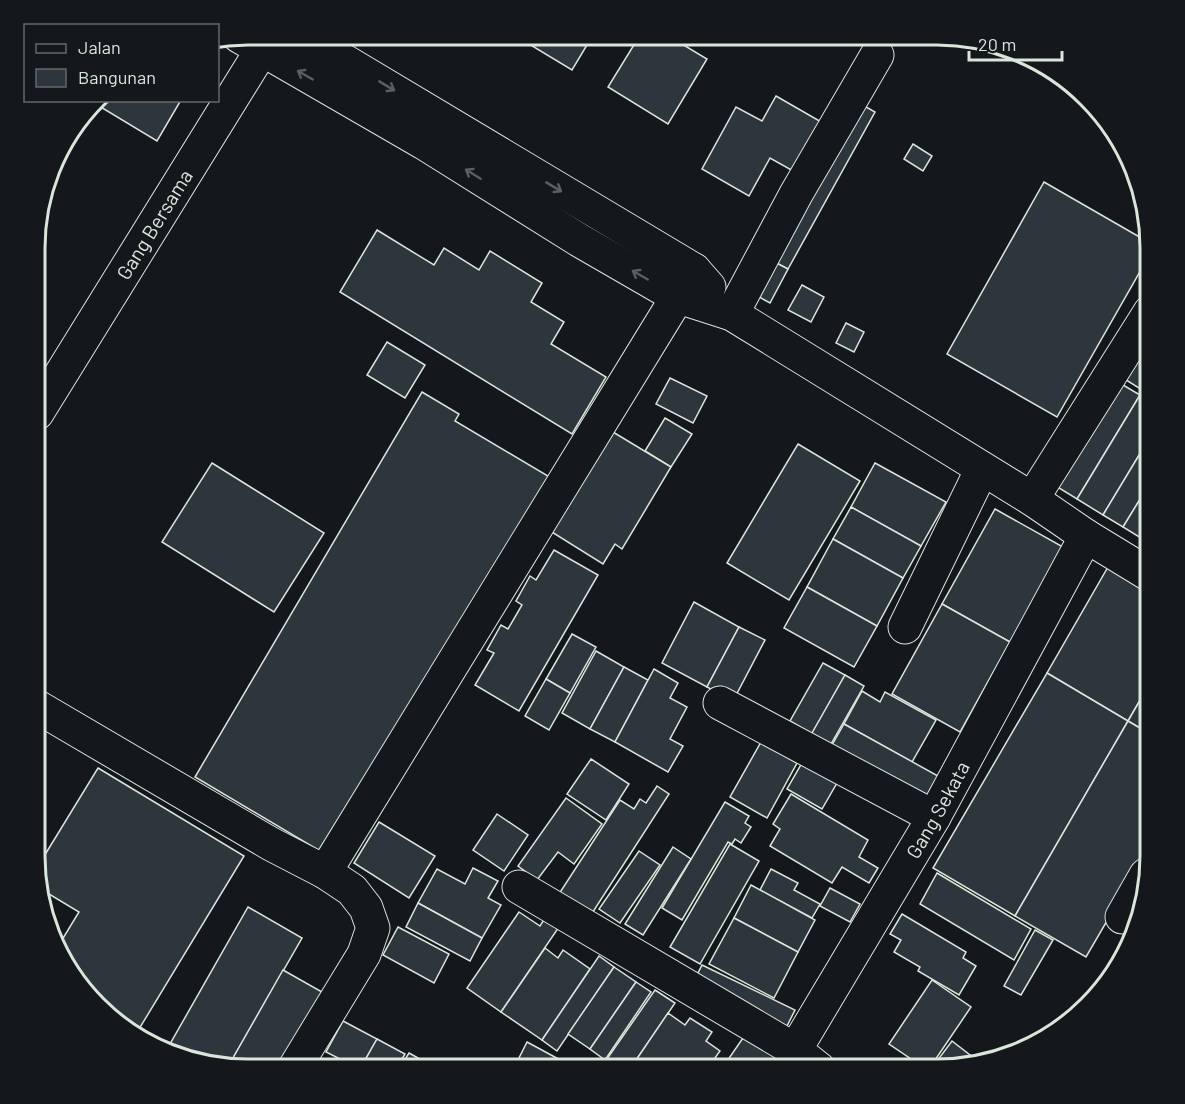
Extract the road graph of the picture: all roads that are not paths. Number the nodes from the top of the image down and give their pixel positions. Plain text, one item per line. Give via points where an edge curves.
1 (254, 45) edge
2 (267, 45) edge
3 (316, 45) edge
4 (877, 55) dead end
5 (431, 130) junction
6 (596, 212) junction
7 (579, 240) junction
8 (685, 283) junction
9 (732, 314) junction
10 (1140, 328) edge
11 (45, 399) edge
12 (982, 469) junction
13 (1032, 499) junction
14 (1086, 536) junction
15 (1140, 569) edge
16 (905, 627) dead end
17 (720, 703) dead end
18 (45, 711) edge
19 (934, 817) junction
20 (325, 872) junction
21 (519, 887) dead end
22 (1137, 891) edge
23 (1122, 917) dead end
24 (301, 1059) edge
25 (805, 1059) edge
26 (808, 1059) edge

1 - 11 street, Gang Bersama
5 -> 2 street
3 -> 5 street
4 - 9 street
5 -> 6 street
7 -> 5 street
6 - 7 street
6 - 8 street
8 -> 7 street
8 - 9 street
8 - 20 street
9 - 12 street
10 - 13 street
12 - 13 street
12 - 16 street
13 - 14 street
14 - 15 street
14 - 19 street, Gang Sekata
17 - 19 street
18 - 20 street
19 - 26 street, Gang Sekata
20 - 24 street via 352,891 366,908 373,928 364,954
21 - 25 street
22 - 23 street

